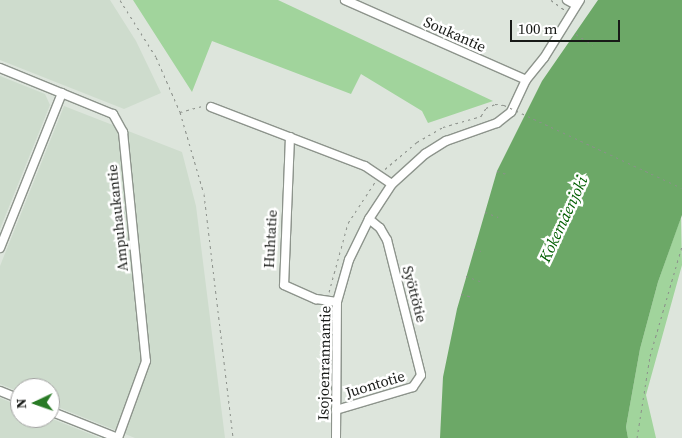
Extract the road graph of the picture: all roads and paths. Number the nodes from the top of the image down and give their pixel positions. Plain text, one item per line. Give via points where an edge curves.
1 (120, 0) edge
2 (345, 0) edge
3 (551, 0) edge
4 (567, 0) edge
5 (578, 3) edge
6 (570, 14) junction
7 (576, 34) dead end
8 (593, 45) dead end
9 (0, 68) edge
10 (526, 80) junction
11 (62, 93) junction
12 (211, 106) joint
13 (180, 112) junction
14 (290, 137) junction
15 (497, 171) dead end
16 (507, 174) dead end
17 (380, 175) junction
18 (392, 184) junction
19 (682, 188) edge
20 (485, 212) dead end
21 (498, 217) dead end
22 (369, 219) junction
23 (682, 246) edge
24 (0, 248) edge
25 (474, 249) dead end
26 (481, 250) dead end
27 (466, 276) dead end
28 (480, 281) dead end
29 (461, 294) dead end
30 (472, 297) dead end
31 (328, 301) junction
32 (337, 302) junction
33 (419, 382) joint
34 (336, 410) junction
35 (60, 415) edge
36 (118, 438) edge
37 (233, 438) edge
38 (336, 438) edge
39 (636, 438) edge

1 - 13 path via 156,57
2 - 10 street, Soukantie
3 - 6 path
4 - 5 street
5 - 6 street, Isojoenrannantie
6 - 10 street, Isojoenrannantie via 544,58
7 - 8 path
9 - 11 street, Ampuhaukantie
10 - 18 street, Isojoenrannantie via 506,117 446,141 412,163
11 - 24 street
11 - 36 street, Ampuhaukantie via 113,114 123,132 146,360
12 - 13 path via 195,106
12 - 14 street
13 - 37 path via 204,194
14 - 17 street via 366,166
14 - 31 street, Huhtatie via 282,280 288,289
15 - 16 path
17 - 18 street
17 - 19 path, bridge via 417,142 443,127 481,116 486,108 495,104 504,105
17 - 31 path via 348,223
18 - 22 street, Isojoenrannantie
20 - 21 path
22 - 32 street, Isojoenrannantie via 350,260
22 - 33 street, Syöttötie via 387,240 421,367
23 - 39 path via 650,356
25 - 26 path
27 - 28 path
29 - 30 path
31 - 32 street, Huhtatie
32 - 34 street, Isojoenrannantie
33 - 34 street, Juontotie via 413,387
34 - 38 street, Isojoenrannantie
35 - 36 street

